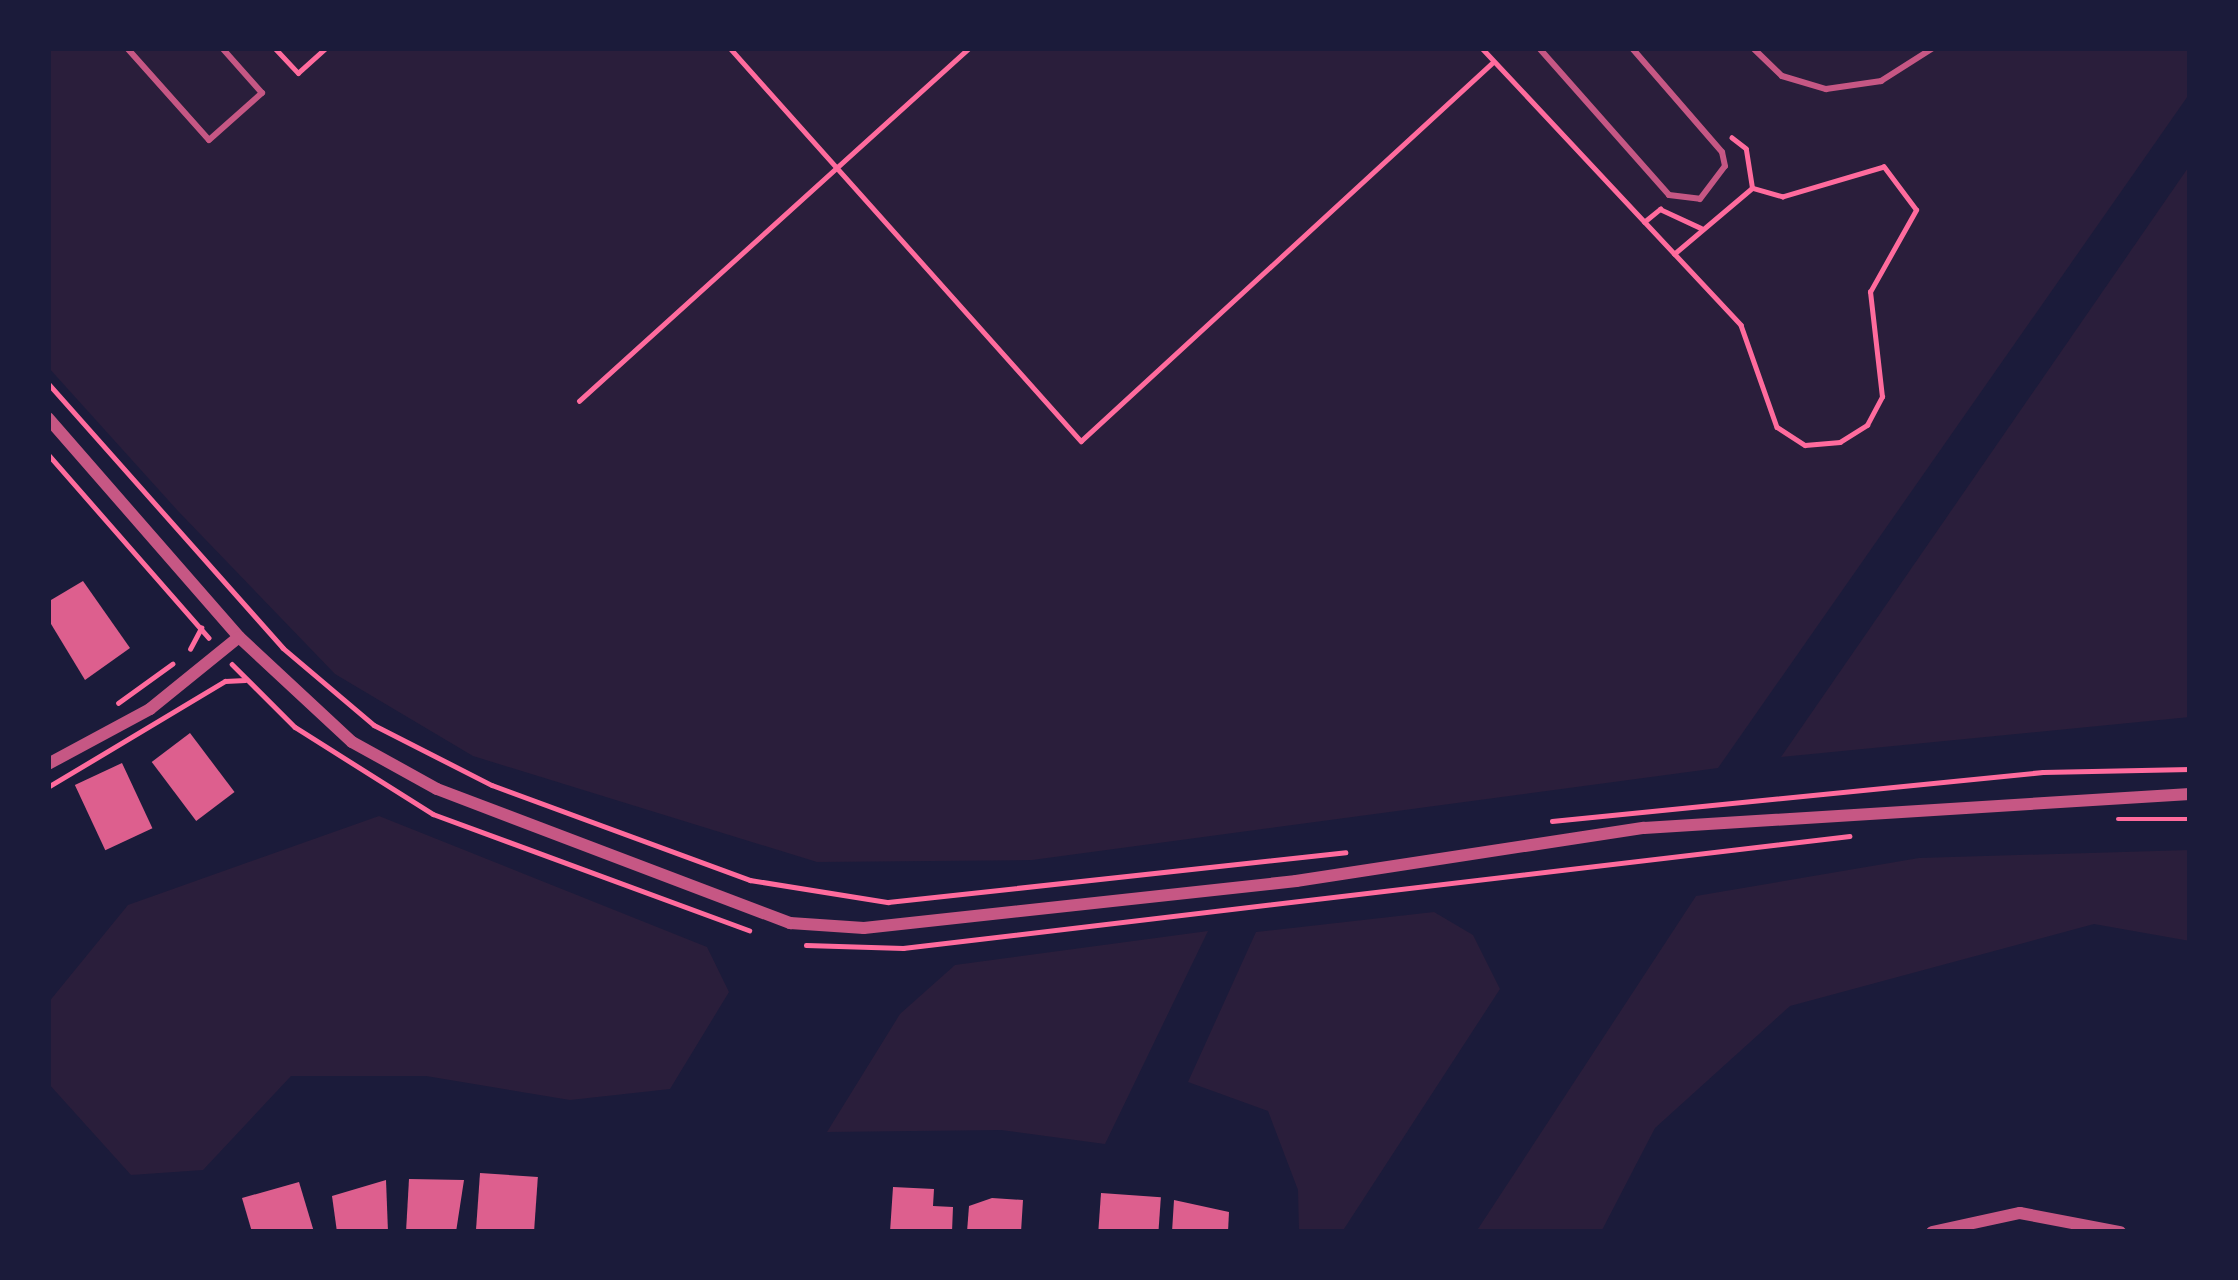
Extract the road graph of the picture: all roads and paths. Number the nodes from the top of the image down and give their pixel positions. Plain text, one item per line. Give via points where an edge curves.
1 (127, 48) edge
2 (222, 48) edge
3 (275, 48) edge
4 (326, 48) edge
5 (730, 48) edge
6 (969, 48) edge
7 (1483, 48) edge
8 (1539, 48) edge
9 (1632, 48) edge
10 (1753, 48) edge
11 (1934, 48) edge
12 (1494, 62) junction
13 (1719, 149) junction
14 (839, 172) junction
15 (1752, 188) junction
16 (1644, 222) junction
17 (1703, 229) junction
18 (1674, 254) junction
19 (48, 382) edge
20 (579, 401) dead end
21 (48, 418) edge
22 (48, 454) edge
23 (201, 628) junction
24 (239, 638) junction
25 (222, 653) junction
26 (112, 707) dead end
27 (48, 764) edge
28 (2190, 769) edge
29 (2190, 794) edge
30 (2190, 819) edge
31 (2098, 820) dead end
32 (1536, 824) dead end
33 (1875, 834) dead end
34 (1363, 850) dead end
35 (756, 932) dead end
36 (796, 944) dead end
37 (1932, 1232) edge
38 (2120, 1232) edge

1 - 2 lane via 209,140 262,93
3 - 4 path via 298,73
5 - 14 path
6 - 14 path
7 - 12 path
8 - 13 lane via 1684,205 1716,184
9 - 13 lane
10 - 11 lane via 1783,76 1826,89 1881,81
12 - 14 path via 1081,441
12 - 16 path
13 - 15 path via 1736,136
14 - 20 path
15 - 17 path
15 - 18 path via 1783,196 1884,167 1906,185 1912,232 1870,292 1867,337 1882,376 1867,425 1805,445 1778,427 1759,400 1741,325
16 - 17 path via 1660,209
16 - 18 path
17 - 18 path
19 - 34 path via 283,648 374,725 492,785 750,880 888,902
21 - 24 street
22 - 23 path
23 - 25 path
23 - 26 path via 187,653
24 - 25 street
24 - 29 street via 352,742 436,789 790,922 864,928 1296,881 1644,828
25 - 27 street via 151,709
25 - 35 path via 296,727 433,814
28 - 32 path via 1646,804
30 - 31 path
33 - 36 path via 903,948
37 - 38 street via 2020,1213

